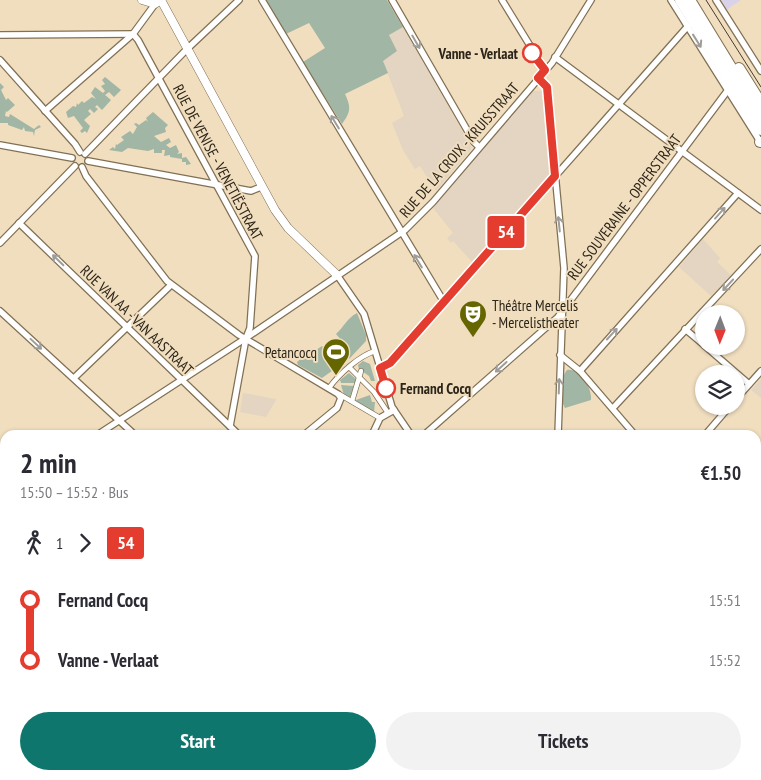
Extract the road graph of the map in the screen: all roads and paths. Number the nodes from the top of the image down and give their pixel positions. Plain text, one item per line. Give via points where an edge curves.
1 (142, 0) edge
2 (239, 0) edge
3 (262, 0) edge
4 (392, 0) edge
5 (502, 0) edge
6 (591, 0) edge
7 (671, 0) edge
8 (680, 0) edge
9 (690, 0) edge
10 (698, 0) edge
11 (716, 0) edge
12 (159, 1) edge
13 (688, 26) junction
14 (133, 34) junction
15 (0, 35) edge
16 (187, 48) junction
17 (555, 57) junction
18 (0, 60) edge
19 (758, 61) edge
20 (545, 70) junction
21 (761, 72) edge
22 (158, 78) junction
23 (538, 78) junction
24 (728, 90) junction
25 (761, 102) edge
26 (618, 103) junction
27 (45, 111) junction
28 (760, 133) edge
29 (0, 145) edge
30 (480, 147) junction
31 (682, 151) junction
32 (82, 153) junction
33 (72, 158) junction
34 (88, 161) junction
35 (75, 166) junction
36 (82, 167) junction
37 (555, 176) junction
38 (216, 184) junction
39 (261, 187) junction
40 (738, 193) junction
41 (761, 210) edge
42 (19, 223) junction
43 (401, 232) junction
44 (0, 243) edge
45 (761, 249) edge
46 (337, 275) junction
47 (171, 285) junction
48 (444, 302) junction
49 (562, 310) junction
50 (0, 311) edge
51 (127, 328) junction
52 (686, 329) junction
53 (246, 338) junction
54 (695, 338) edge
55 (376, 351) junction
56 (560, 355) junction
57 (715, 355) edge
58 (364, 357) junction
59 (347, 360) dead end
60 (367, 362) dead end
61 (351, 367) junction
62 (380, 368) junction
63 (361, 371) dead end
64 (580, 371) junction
65 (761, 371) edge
66 (359, 377) junction
67 (74, 378) junction
68 (336, 379) junction
69 (181, 380) junction
70 (341, 384) dead end
71 (749, 384) junction
72 (329, 388) junction
73 (745, 389) edge
74 (338, 394) junction
75 (354, 400) junction
76 (613, 408) junction
77 (391, 412) junction
78 (723, 415) edge
79 (377, 416) junction
80 (119, 421) junction
81 (230, 426) junction
82 (106, 430) edge
83 (129, 430) edge
84 (234, 430) edge
85 (310, 430) edge
86 (373, 430) edge
87 (407, 430) edge
88 (430, 430) edge
89 (558, 430) edge
90 (631, 430) edge
91 (710, 430) edge

1 - 12 street
2 - 16 street
43 -> 3 street
4 -> 30 street via 474,142
5 - 20 street
6 - 17 street, RUE DE LA CROIX - KRUISSTRAAT
7 - 13 street
8 - 28 highway
9 - 28 highway
10 - 25 highway
11 - 19 street
12 - 14 street
12 - 16 street
13 -> 24 street
13 - 26 street
14 - 15 street
14 - 22 street, RUE DE VENISE - VENETIËSTRAAT
14 - 27 street
16 - 22 street
16 - 39 street
17 - 20 street, RUE DE LA CROIX - KRUISSTRAAT
17 - 26 street
18 - 27 street
19 - 21 street
20 - 23 street, RUE DE LA CROIX - KRUISSTRAAT
22 - 32 street
22 - 38 street, RUE DE VENISE - VENETIËSTRAAT
23 - 30 street, RUE DE LA CROIX - KRUISSTRAAT
23 - 37 street via 547,87
24 - 28 street
24 - 31 street, RUE SOUVERAINE - OPPERSTRAAT
26 - 31 street
26 - 37 street
27 - 32 street
29 - 33 street
30 - 43 street, RUE DE LA CROIX - KRUISSTRAAT via 433,202
31 - 40 street
31 - 49 street, RUE SOUVERAINE - OPPERSTRAAT
32 - 33 street
32 - 34 street
33 - 35 street
34 - 36 street
34 - 38 street
35 - 36 street
35 - 42 street
36 - 47 street
37 - 48 street
49 -> 37 street via 564,268
38 - 39 street via 251,191
38 - 53 street, RUE DE VENISE - VENETIËSTRAAT via 254,256 250,328
39 - 46 street via 282,222
40 - 41 street
64 -> 40 street
42 - 44 street
51 -> 42 street, RUE VAN AA - VAN AASTRAAT
43 - 46 street, RUE DE LA CROIX - KRUISSTRAAT
48 -> 43 street
45 -> 52 street
46 - 53 street, RUE DE LA CROIX - KRUISSTRAAT
46 - 55 street via 360,305
47 - 51 street
47 - 53 street
48 - 62 street via 390,363
49 - 56 street
49 -> 88 street, RUE SOUVERAINE - OPPERSTRAAT
50 -> 67 street
51 - 67 street
51 - 69 street, RUE VAN AA - VAN AASTRAAT
52 - 54 street
52 - 76 street
53 - 69 street, RUE DE LA CROIX - KRUISSTRAAT
53 - 72 street
53 - 81 street, RUE DE VENISE - VENETIËSTRAAT
55 - 58 street
55 - 62 street
56 - 64 street
89 -> 56 street
57 - 71 street
58 - 60 street
58 - 61 street
59 - 61 street
61 - 66 street
61 - 68 street
62 - 77 street
63 - 66 street
64 - 76 street
65 - 71 street
66 - 75 street
66 - 77 street
67 - 80 street
68 - 70 street
68 - 72 street
69 - 80 street, RUE DE LA CROIX - KRUISSTRAAT
69 - 81 street, RUE VAN AA - VAN AASTRAAT
71 - 73 street
72 - 74 street
74 - 75 street
74 - 85 street via 341,398 337,408
75 - 79 street
76 - 90 street
77 - 79 street
77 - 87 street
78 - 91 street
79 - 86 street
80 - 82 street, RUE DE LA CROIX - KRUISSTRAAT
80 - 83 street
81 - 84 street, RUE VAN AA - VAN AASTRAAT

